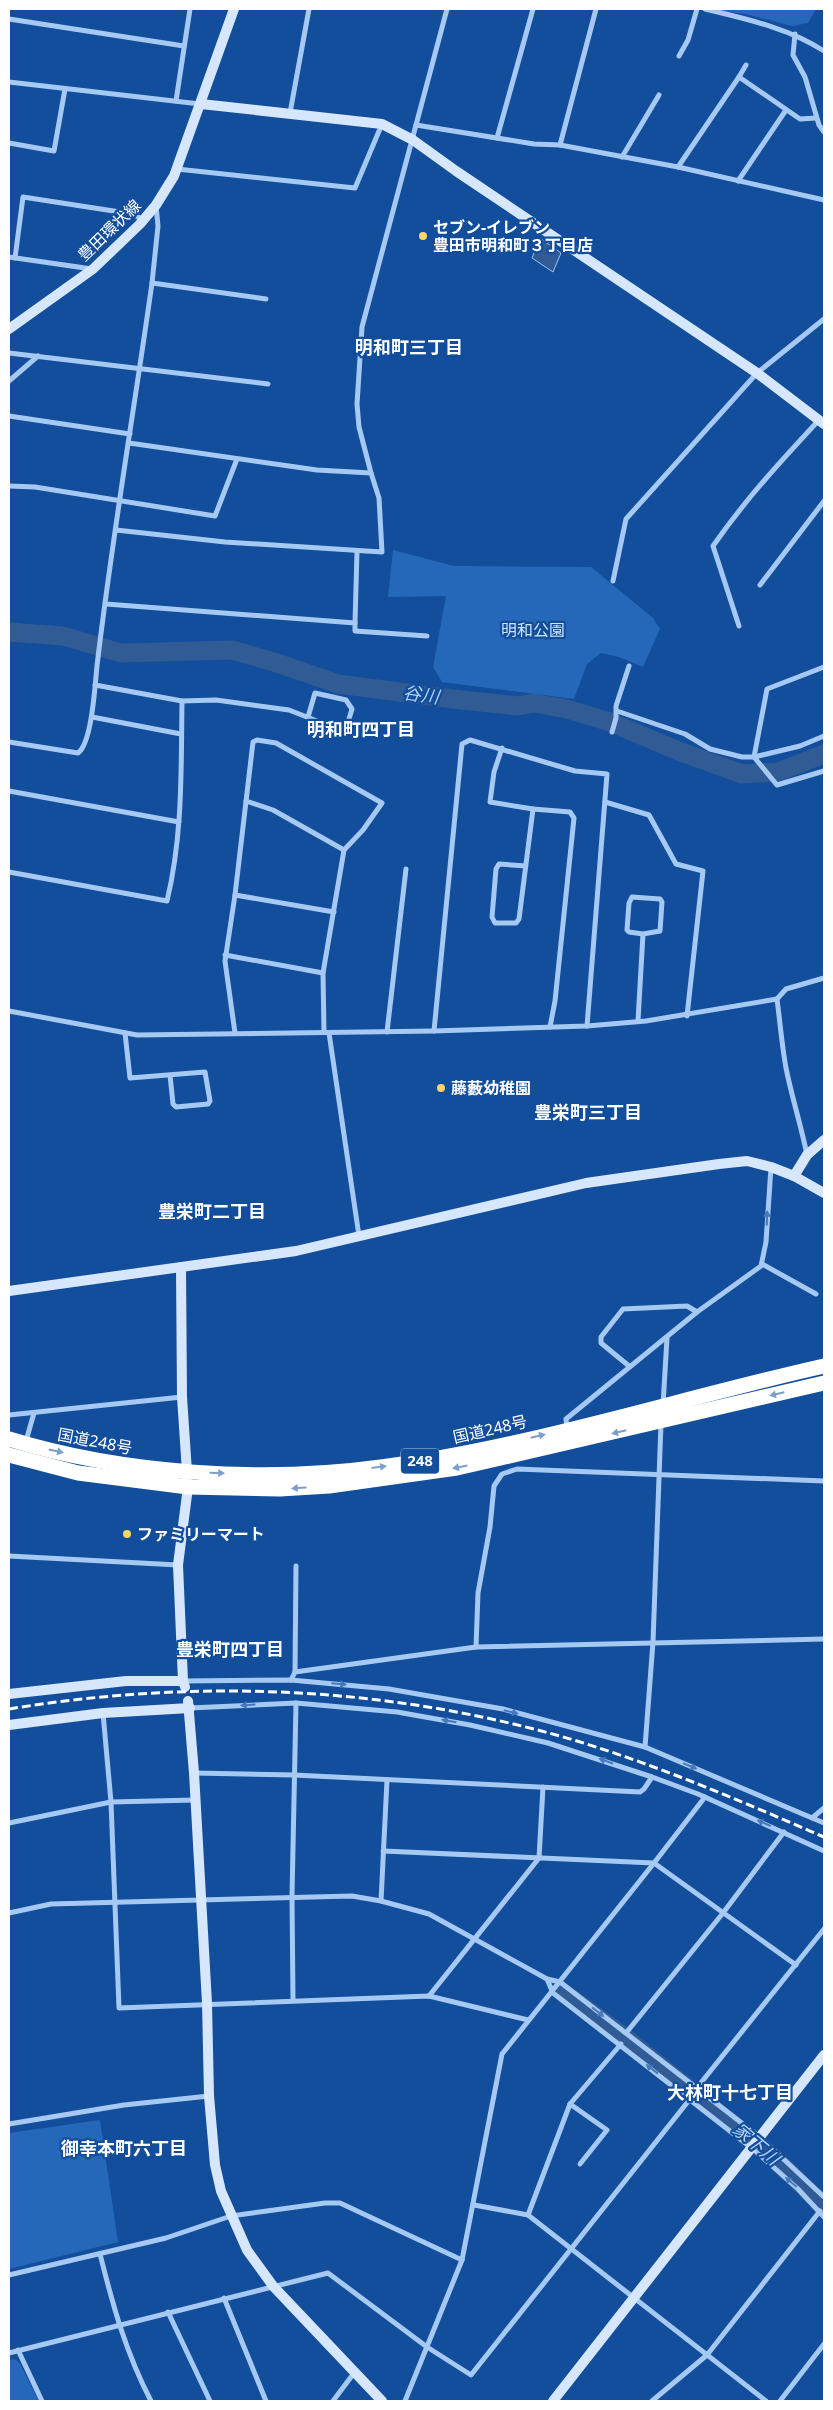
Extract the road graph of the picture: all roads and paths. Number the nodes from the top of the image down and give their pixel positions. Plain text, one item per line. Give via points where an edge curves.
1 (190, 9) edge
2 (234, 9) edge
3 (309, 9) edge
4 (447, 9) edge
5 (533, 9) edge
6 (596, 9) edge
7 (697, 9) edge
8 (705, 9) edge
9 (9, 19) edge
10 (795, 34) junction
11 (184, 46) junction
12 (824, 51) edge
13 (679, 56) dead end
14 (746, 65) dead end
15 (739, 77) junction
16 (9, 82) edge
17 (66, 89) junction
18 (659, 95) dead end
19 (176, 101) junction
20 (201, 104) junction
21 (786, 110) junction
22 (290, 113) junction
23 (816, 118) junction
24 (382, 124) junction
25 (416, 125) junction
26 (824, 132) edge
27 (497, 138) junction
28 (413, 140) junction
29 (9, 143) edge
30 (560, 145) junction
31 (622, 157) junction
32 (678, 167) junction
33 (176, 169) junction
34 (738, 180) junction
35 (824, 200) edge
36 (156, 205) junction
37 (144, 220) junction
38 (12, 258) edge
39 (93, 269) junction
40 (152, 283) junction
41 (266, 299) dead end
42 (824, 319) edge
43 (9, 329) edge
44 (9, 353) edge
45 (38, 356) junction
46 (140, 368) junction
47 (758, 373) junction
48 (9, 381) edge
49 (268, 384) dead end
50 (9, 416) edge
51 (822, 422) edge
52 (130, 434) junction
53 (129, 443) junction
54 (237, 459) junction
55 (371, 473) junction
56 (9, 486) edge
57 (121, 500) junction
58 (824, 501) edge
59 (116, 530) junction
60 (357, 551) junction
61 (613, 581) dead end
62 (760, 585) dead end
63 (106, 604) junction
64 (355, 622) junction
65 (739, 626) dead end
66 (427, 636) dead end
67 (629, 666) dead end
68 (824, 667) edge
69 (95, 685) junction
70 (182, 701) junction
71 (617, 711) junction
72 (92, 717) junction
73 (308, 717) junction
74 (612, 732) dead end
75 (182, 734) junction
76 (824, 736) edge
77 (9, 742) edge
78 (502, 748) junction
79 (754, 758) junction
80 (824, 771) edge
81 (9, 791) edge
82 (246, 801) junction
83 (605, 802) junction
84 (533, 809) junction
85 (179, 822) junction
86 (344, 850) junction
87 (526, 866) junction
88 (406, 869) dead end
89 (9, 872) edge
90 (235, 895) junction
91 (334, 912) junction
92 (643, 934) junction
93 (225, 955) junction
94 (323, 973) junction
95 (824, 978) edge
96 (777, 999) junction
97 (9, 1011) edge
98 (687, 1016) junction
99 (638, 1021) junction
100 (587, 1026) junction
101 (550, 1027) junction
102 (434, 1031) junction
103 (327, 1032) junction
104 (387, 1032) junction
105 (234, 1033) junction
106 (125, 1034) junction
107 (170, 1075) junction
108 (824, 1140) edge
109 (807, 1155) junction
110 (770, 1167) junction
111 (794, 1176) junction
112 (824, 1193) edge
113 (359, 1236) junction
114 (761, 1265) junction
115 (181, 1267) junction
116 (9, 1291) edge
117 (816, 1294) dead end
118 (697, 1312) junction
119 (667, 1338) junction
120 (629, 1366) junction
121 (824, 1366) edge
122 (824, 1383) edge
123 (182, 1397) junction
124 (663, 1407) junction
125 (34, 1413) junction
126 (9, 1415) edge
127 (661, 1422) junction
128 (567, 1429) junction
129 (9, 1439) edge
130 (25, 1444) junction
131 (9, 1455) edge
132 (515, 1463) junction
133 (660, 1474) junction
134 (187, 1479) junction
135 (824, 1481) edge
136 (9, 1556) edge
137 (178, 1565) junction
138 (296, 1566) dead end
139 (824, 1639) edge
140 (653, 1642) junction
141 (476, 1647) junction
142 (296, 1672) junction
143 (291, 1680) junction
144 (184, 1684) junction
145 (9, 1694) edge
146 (296, 1703) junction
147 (189, 1705) junction
148 (103, 1713) junction
149 (9, 1725) edge
150 (645, 1747) junction
151 (194, 1773) junction
152 (294, 1775) junction
153 (652, 1776) junction
154 (387, 1780) junction
155 (543, 1787) junction
156 (705, 1797) junction
157 (195, 1800) junction
158 (111, 1802) junction
159 (824, 1808) edge
160 (812, 1818) junction
161 (9, 1823) edge
162 (824, 1823) edge
163 (784, 1832) junction
164 (383, 1851) junction
165 (824, 1851) edge
166 (539, 1858) junction
167 (654, 1863) junction
168 (292, 1896) junction
169 (200, 1899) junction
170 (116, 1901) junction
171 (381, 1901) junction
172 (723, 1912) junction
173 (9, 1913) edge
174 (824, 1929) edge
175 (475, 1939) junction
176 (796, 1965) junction
177 (547, 1979) junction
178 (560, 1982) junction
179 (553, 1992) junction
180 (429, 1996) junction
181 (293, 2000) junction
182 (207, 2003) junction
183 (528, 2020) junction
184 (626, 2033) junction
185 (621, 2044) junction
186 (824, 2055) edge
187 (696, 2089) junction
188 (209, 2096) junction
189 (690, 2099) junction
190 (570, 2104) junction
191 (9, 2124) edge
192 (761, 2138) junction
193 (753, 2149) junction
194 (580, 2164) dead end
195 (824, 2197) edge
196 (474, 2205) junction
197 (820, 2211) junction
198 (528, 2215) junction
199 (231, 2216) junction
200 (824, 2217) edge
201 (573, 2248) junction
202 (100, 2254) junction
203 (462, 2260) junction
204 (9, 2275) edge
205 (273, 2286) junction
206 (224, 2298) junction
207 (636, 2298) junction
208 (168, 2312) junction
209 (118, 2325) junction
210 (824, 2344) edge
211 (427, 2348) junction
212 (18, 2350) junction
213 (9, 2353) edge
214 (707, 2355) junction
215 (354, 2373) junction
216 (42, 2401) edge
217 (151, 2401) edge
218 (210, 2401) edge
219 (266, 2401) edge
220 (333, 2401) edge
221 (382, 2401) edge
222 (405, 2401) edge
223 (553, 2401) edge
224 (652, 2401) edge
225 (766, 2401) edge
226 (780, 2401) edge

1 - 11 street
2 - 20 street, 豊田環状線
3 - 22 street
4 - 25 street
5 - 27 street
6 - 30 street
7 - 13 street via 688,40
8 - 10 street
9 - 11 street
10 - 12 street
10 - 23 street via 793,55 805,77
11 - 19 street
14 - 15 street
15 - 21 street
15 - 32 street
16 - 17 street
17 - 19 street
17 - 29 street via 54,151
18 - 31 street
19 - 20 street
20 - 22 street
20 - 33 street, 豊田環状線
21 - 23 street via 800,119
21 - 34 street
22 - 24 street
23 - 26 street
24 - 28 street
24 - 33 street via 355,188
25 - 27 street
25 - 28 street
27 - 30 street
28 - 47 street
28 - 55 street via 362,327 357,404 359,427
30 - 31 street
31 - 32 street
32 - 34 street
33 - 36 street, 豊田環状線
34 - 35 street
36 - 37 street, 豊田環状線
36 - 40 street via 158,226
37 - 38 street via 133,214 23,197
37 - 39 street, 豊田環状線
38 - 39 street
39 - 43 street, 豊田環状線
40 - 41 street
40 - 46 street
42 - 47 street
44 - 45 street
45 - 46 street
45 - 48 street
46 - 49 street
46 - 52 street
47 - 51 street
47 - 61 street via 626,519
50 - 52 street
51 - 65 street via 760,483 712,546
52 - 53 street
53 - 54 street
53 - 57 street
54 - 55 street via 317,470
54 - 57 street via 215,516
55 - 60 street via 379,498 382,552
56 - 57 street
57 - 59 street
58 - 62 street
59 - 60 street
59 - 63 street
60 - 64 street
63 - 64 street
63 - 69 street
64 - 66 street via 355,631
67 - 71 street
68 - 79 street via 767,689
69 - 70 street
69 - 72 street
70 - 73 street via 216,700 288,710
70 - 75 street
71 - 74 street
71 - 79 street via 685,734 710,749
72 - 75 street
72 - 77 street via 83,750 78,753
73 - 73 street via 345,732 352,709 346,700 315,693
75 - 85 street
76 - 79 street
78 - 83 street via 575,770 608,774
78 - 84 street via 494,772 490,802
78 - 102 street via 470,740 462,744
79 - 80 street via 777,785
81 - 85 street
82 - 86 street via 273,810
82 - 86 street via 253,742 276,743 382,803
82 - 90 street
83 - 98 street via 649,814 676,864 703,871
83 - 100 street
84 - 87 street
84 - 101 street via 570,812 574,818
85 - 89 street via 176,866 167,901
86 - 91 street
87 - 87 street via 519,919 516,923 495,923 492,917 496,869 499,864
88 - 104 street
90 - 91 street
90 - 93 street
91 - 94 street
92 - 92 street via 627,930 630,900 632,897 660,899 660,931
92 - 99 street
93 - 94 street
93 - 105 street
94 - 103 street
95 - 96 street via 786,989
96 - 98 street
96 - 109 street via 786,1066
97 - 106 street
98 - 99 street
99 - 100 street
100 - 101 street
101 - 102 street
102 - 104 street
103 - 104 street
103 - 105 street
103 - 113 street
105 - 106 street
106 - 107 street via 130,1078
107 - 107 street via 205,1072 208,1104 176,1107
108 - 109 street
109 - 111 street
110 - 111 street
110 - 113 street via 738,1162 586,1183
114 -> 110 street via 766,1242
111 - 112 street
113 - 115 street via 296,1251
114 - 117 street
114 - 118 street
115 - 116 street
115 - 123 street
118 - 119 street
118 - 120 street via 687,1306 623,1310 601,1337 601,1343
119 - 120 street
119 - 124 street
120 - 128 street via 566,1419
121 - 124 highway, 国道248号 / 248
122 -> 127 highway, 国道248号 / 248
123 - 125 street
123 - 134 street
124 - 127 street
124 - 128 highway, 国道248号 / 248
125 - 126 street
125 - 130 street
127 -> 132 highway, 国道248号 / 248
127 - 133 street
134 -> 128 highway, 国道248号 / 248 via 379,1467 469,1452
129 - 130 highway, 国道248号 / 248
130 -> 134 highway, 国道248号 / 248
131 - 134 highway, 国道248号 / 248 via 78,1473
132 - 133 street
132 -> 134 highway, 国道248号 / 248 via 280,1489
132 - 141 street via 494,1486 478,1593
133 - 135 street
133 - 140 street
134 - 137 street
136 - 137 street
137 - 144 street
138 - 142 street
139 - 140 street
140 - 141 street
140 - 150 street
141 - 142 street
142 - 143 street
143 - 144 street
143 -> 150 street via 389,1688 464,1701
144 - 145 street via 126,1681
146 -> 147 street
146 - 152 street
153 -> 146 street via 548,1743 470,1725 397,1712
147 - 148 street
147 - 151 street
148 - 149 street
148 - 158 street
150 -> 160 street
151 - 152 street
151 - 157 street
152 - 154 street
152 - 168 street
153 - 155 street via 640,1792
153 - 156 street
154 - 155 street
154 - 164 street
155 - 166 street
163 -> 156 street
156 - 167 street
157 - 158 street
157 - 169 street
158 - 161 street
158 - 170 street
159 - 160 street
160 - 162 street
163 - 165 street
163 - 172 street
164 - 166 street
164 - 171 street
166 - 167 street
166 - 175 street
167 - 172 street
167 - 178 street
168 - 169 street
168 - 171 street via 352,1896
168 - 181 street
169 - 170 street
169 - 182 street
170 - 173 street via 51,1904
170 - 182 street via 119,2008
171 - 175 street via 429,1914
172 - 176 street
172 - 184 street
174 - 176 street
175 - 177 street
175 - 180 street
176 - 187 street
177 - 178 street
177 - 179 street
178 - 179 street
178 -> 184 street
179 - 183 street
179 - 185 street
180 - 181 street
180 - 183 street
181 - 182 street
182 - 188 street
183 - 196 street via 502,2054
184 - 187 street
189 -> 185 street
185 - 190 street
186 - 192 street
187 - 192 street
188 - 191 street via 124,2105
188 - 199 street via 215,2165
189 - 193 street
189 - 201 street
190 - 194 street via 608,2130
190 - 198 street
192 - 193 street
192 - 195 street
197 -> 193 street
193 - 207 street
196 - 198 street
196 - 203 street
197 - 200 street
197 - 214 street
198 - 201 street
199 - 202 street via 166,2238
199 - 203 street via 340,2203
199 - 205 street via 247,2250
201 - 207 street
201 - 211 street via 471,2375
202 - 204 street
202 - 209 street
203 - 211 street
205 - 206 street
205 - 211 street via 328,2273
205 - 215 street
206 - 208 street
206 - 219 street
207 - 214 street
207 - 223 street
208 - 209 street
208 - 218 street
209 - 212 street
209 - 217 street via 134,2370
210 - 226 street
211 - 222 street
212 - 213 street
212 - 216 street
214 - 224 street
214 - 225 street
215 - 220 street
215 - 221 street

